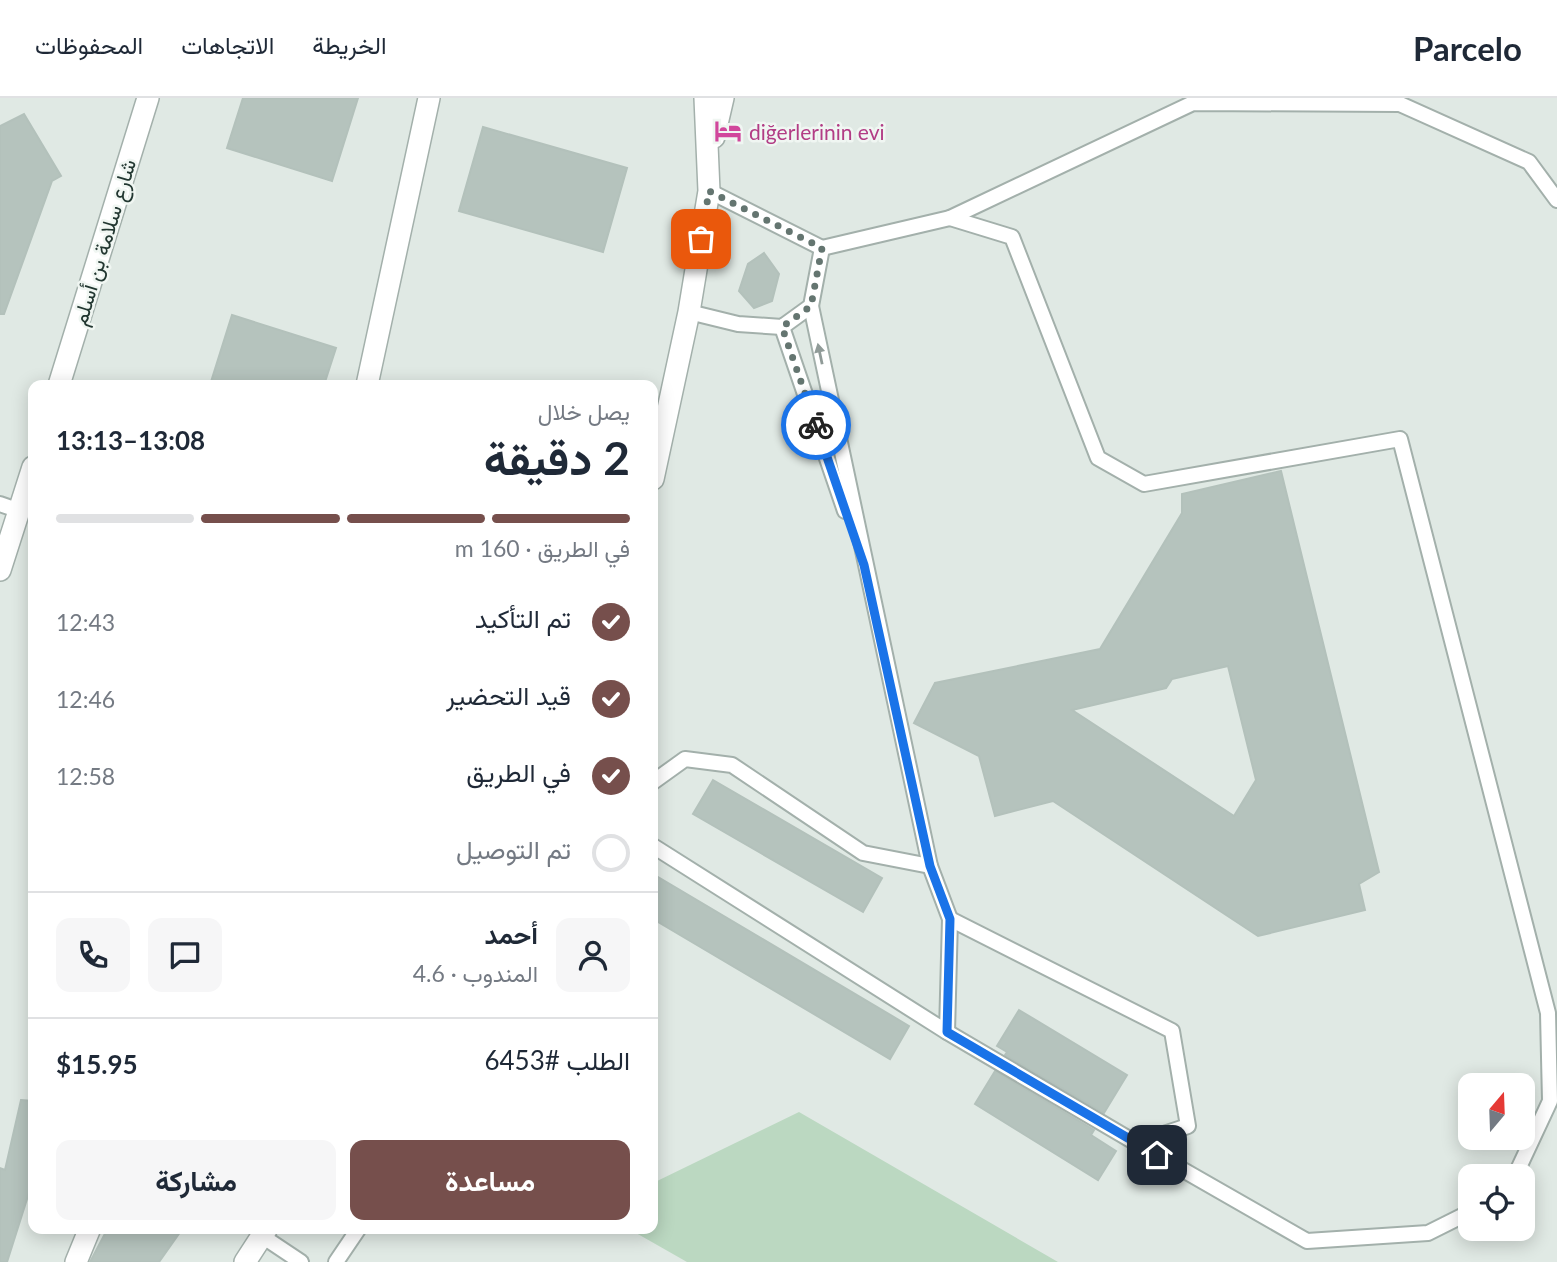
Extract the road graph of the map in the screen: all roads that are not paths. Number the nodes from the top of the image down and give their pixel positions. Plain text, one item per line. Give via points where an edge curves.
1 (148, 98) edge
2 (429, 98) edge
3 (705, 98) edge
4 (723, 98) edge
5 (709, 156) junction
6 (709, 191) junction
7 (1557, 200) edge
8 (950, 218) junction
9 (822, 248) junction
10 (811, 306) junction
11 (689, 312) junction
12 (782, 327) junction
13 (61, 380) edge
14 (369, 380) edge
15 (658, 456) edge
16 (28, 476) edge
17 (10, 507) edge
18 (864, 565) junction
19 (0, 570) edge
20 (658, 778) edge
21 (658, 849) edge
22 (930, 866) junction
23 (950, 919) junction
24 (947, 1032) junction
25 (1136, 1143) junction
26 (1521, 1164) edge
27 (1458, 1218) edge
28 (88, 1234) edge
29 (263, 1234) edge
30 (266, 1234) edge
31 (355, 1234) edge
32 (76, 1262) edge
33 (245, 1262) edge
34 (301, 1262) edge
35 (336, 1262) edge

1 - 13 street, شارع سلامة بن أسلم
2 - 14 street
3 - 5 street
4 - 5 street
5 - 6 street
6 - 9 lane
6 - 11 street
7 - 8 lane via 1529,162 1400,104 1193,103
8 - 9 lane
8 - 26 lane via 1012,237 1098,458 1143,484 1400,439 1548,1013 1550,1101
9 - 10 lane
10 - 12 lane
18 -> 10 lane
11 - 12 lane via 738,324
11 - 15 street
12 - 18 lane
16 - 17 street
17 - 19 street
18 - 22 lane
20 - 22 lane via 685,759 732,765 863,853
21 - 24 lane
22 - 23 lane
23 - 24 lane
23 - 25 lane via 1172,1031 1188,1126
24 - 25 lane
25 - 27 lane via 1307,1241 1428,1233
28 - 32 street
29 - 33 street
30 - 34 lane
31 - 35 lane

